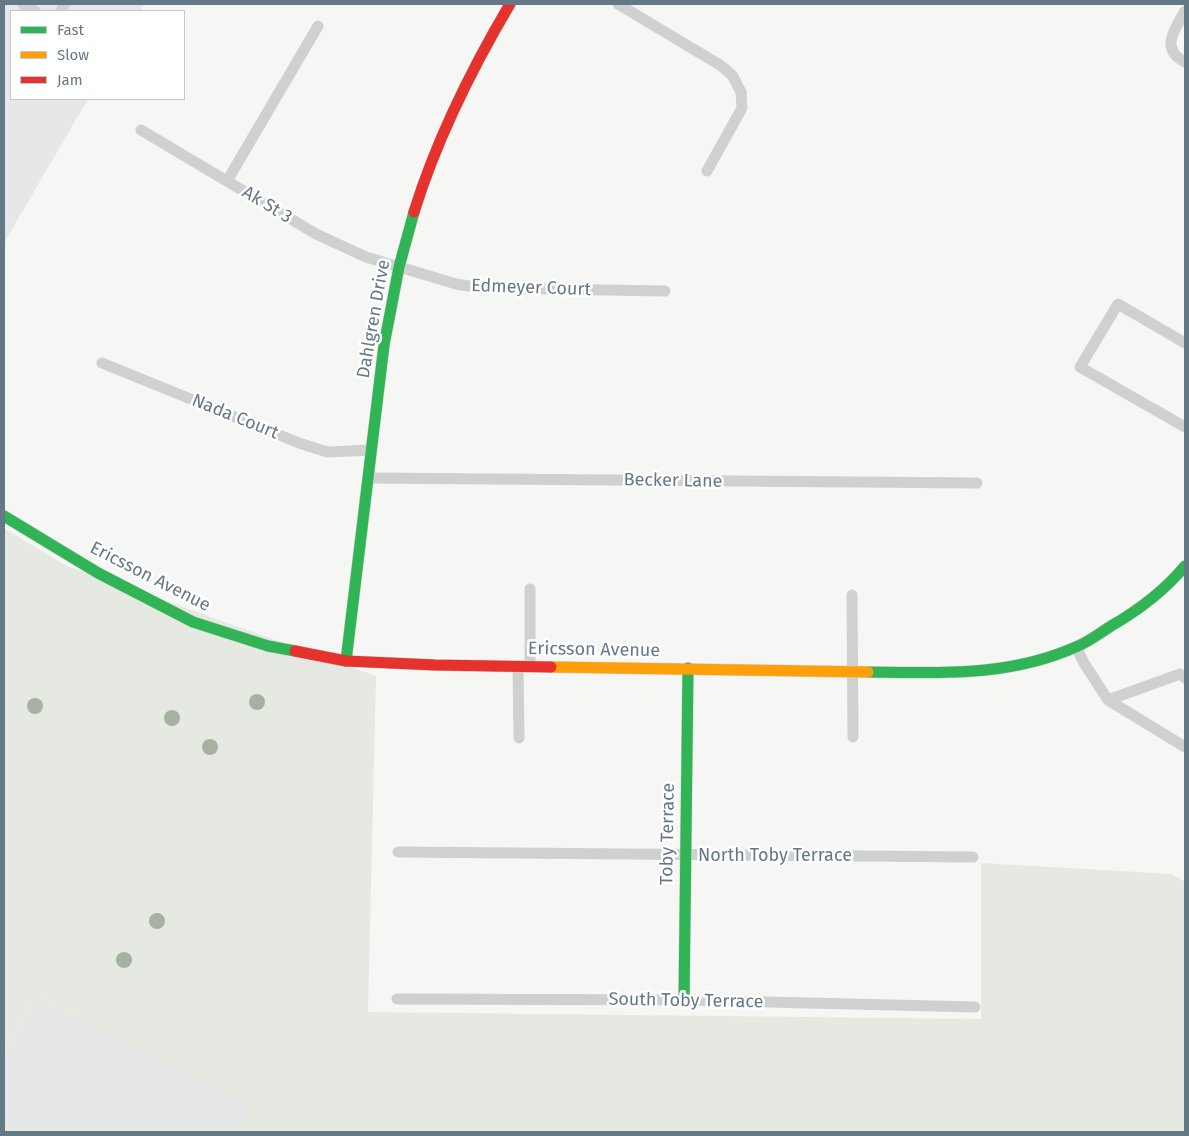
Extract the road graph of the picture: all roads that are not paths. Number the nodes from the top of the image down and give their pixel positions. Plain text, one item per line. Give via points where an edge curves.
1 (510, 4) edge
2 (618, 4) edge
3 (1185, 11) edge
4 (318, 26) dead end
5 (1185, 62) edge
6 (141, 130) dead end
7 (707, 171) dead end
8 (227, 181) junction
9 (399, 266) junction
10 (665, 291) dead end
11 (1185, 343) edge
12 (102, 363) dead end
13 (1185, 426) edge
14 (371, 450) junction
15 (368, 478) junction
16 (977, 484) dead end
17 (4, 516) edge
18 (1185, 566) edge
19 (530, 589) dead end
20 (852, 595) dead end
21 (1076, 647) junction
22 (346, 661) junction
23 (518, 666) junction
24 (530, 666) junction
25 (688, 668) junction
26 (853, 672) junction
27 (1185, 678) edge
28 (1108, 700) junction
29 (853, 737) dead end
30 (519, 738) dead end
31 (1185, 747) edge
32 (398, 852) dead end
33 (686, 856) junction
34 (973, 857) dead end
35 (397, 999) dead end
36 (684, 1000) junction
37 (975, 1007) dead end

1 - 9 street, Dahlgren Drive via 464,85 445,128 423,186
2 - 7 lane via 732,75 741,92 742,108
3 - 5 lane via 1170,42 1179,59
4 - 8 lane
6 - 8 lane, Ak St 3
8 - 9 lane, Ak St 3 via 316,234 366,257
9 - 10 lane, Edmeyer Court via 456,284 481,288
9 - 14 street, Dahlgren Drive via 384,342
11 - 13 lane via 1118,304 1080,367
12 - 14 lane, Nada Court via 327,452
14 - 15 street, Dahlgren Drive
15 - 16 lane, Becker Lane
15 - 22 street, Dahlgren Drive
17 - 22 street, Ericsson Avenue via 98,573 194,622 268,646
18 - 21 street, Ericsson Avenue via 1164,590 1138,610
19 - 24 lane
20 - 26 lane
21 - 26 street, Ericsson Avenue via 1026,664 980,672
21 - 28 lane
22 - 23 street, Ericsson Avenue
23 - 24 street, Ericsson Avenue
23 - 30 lane
24 - 25 street, Ericsson Avenue
25 - 26 street, Ericsson Avenue
25 - 33 street, Toby Terrace
26 - 29 lane
27 - 28 lane via 1180,674
28 - 31 lane
32 - 33 lane, North Toby Terrace
33 - 34 lane, North Toby Terrace
33 - 36 street, Toby Terrace
35 - 36 lane, South Toby Terrace
36 - 37 lane, South Toby Terrace

